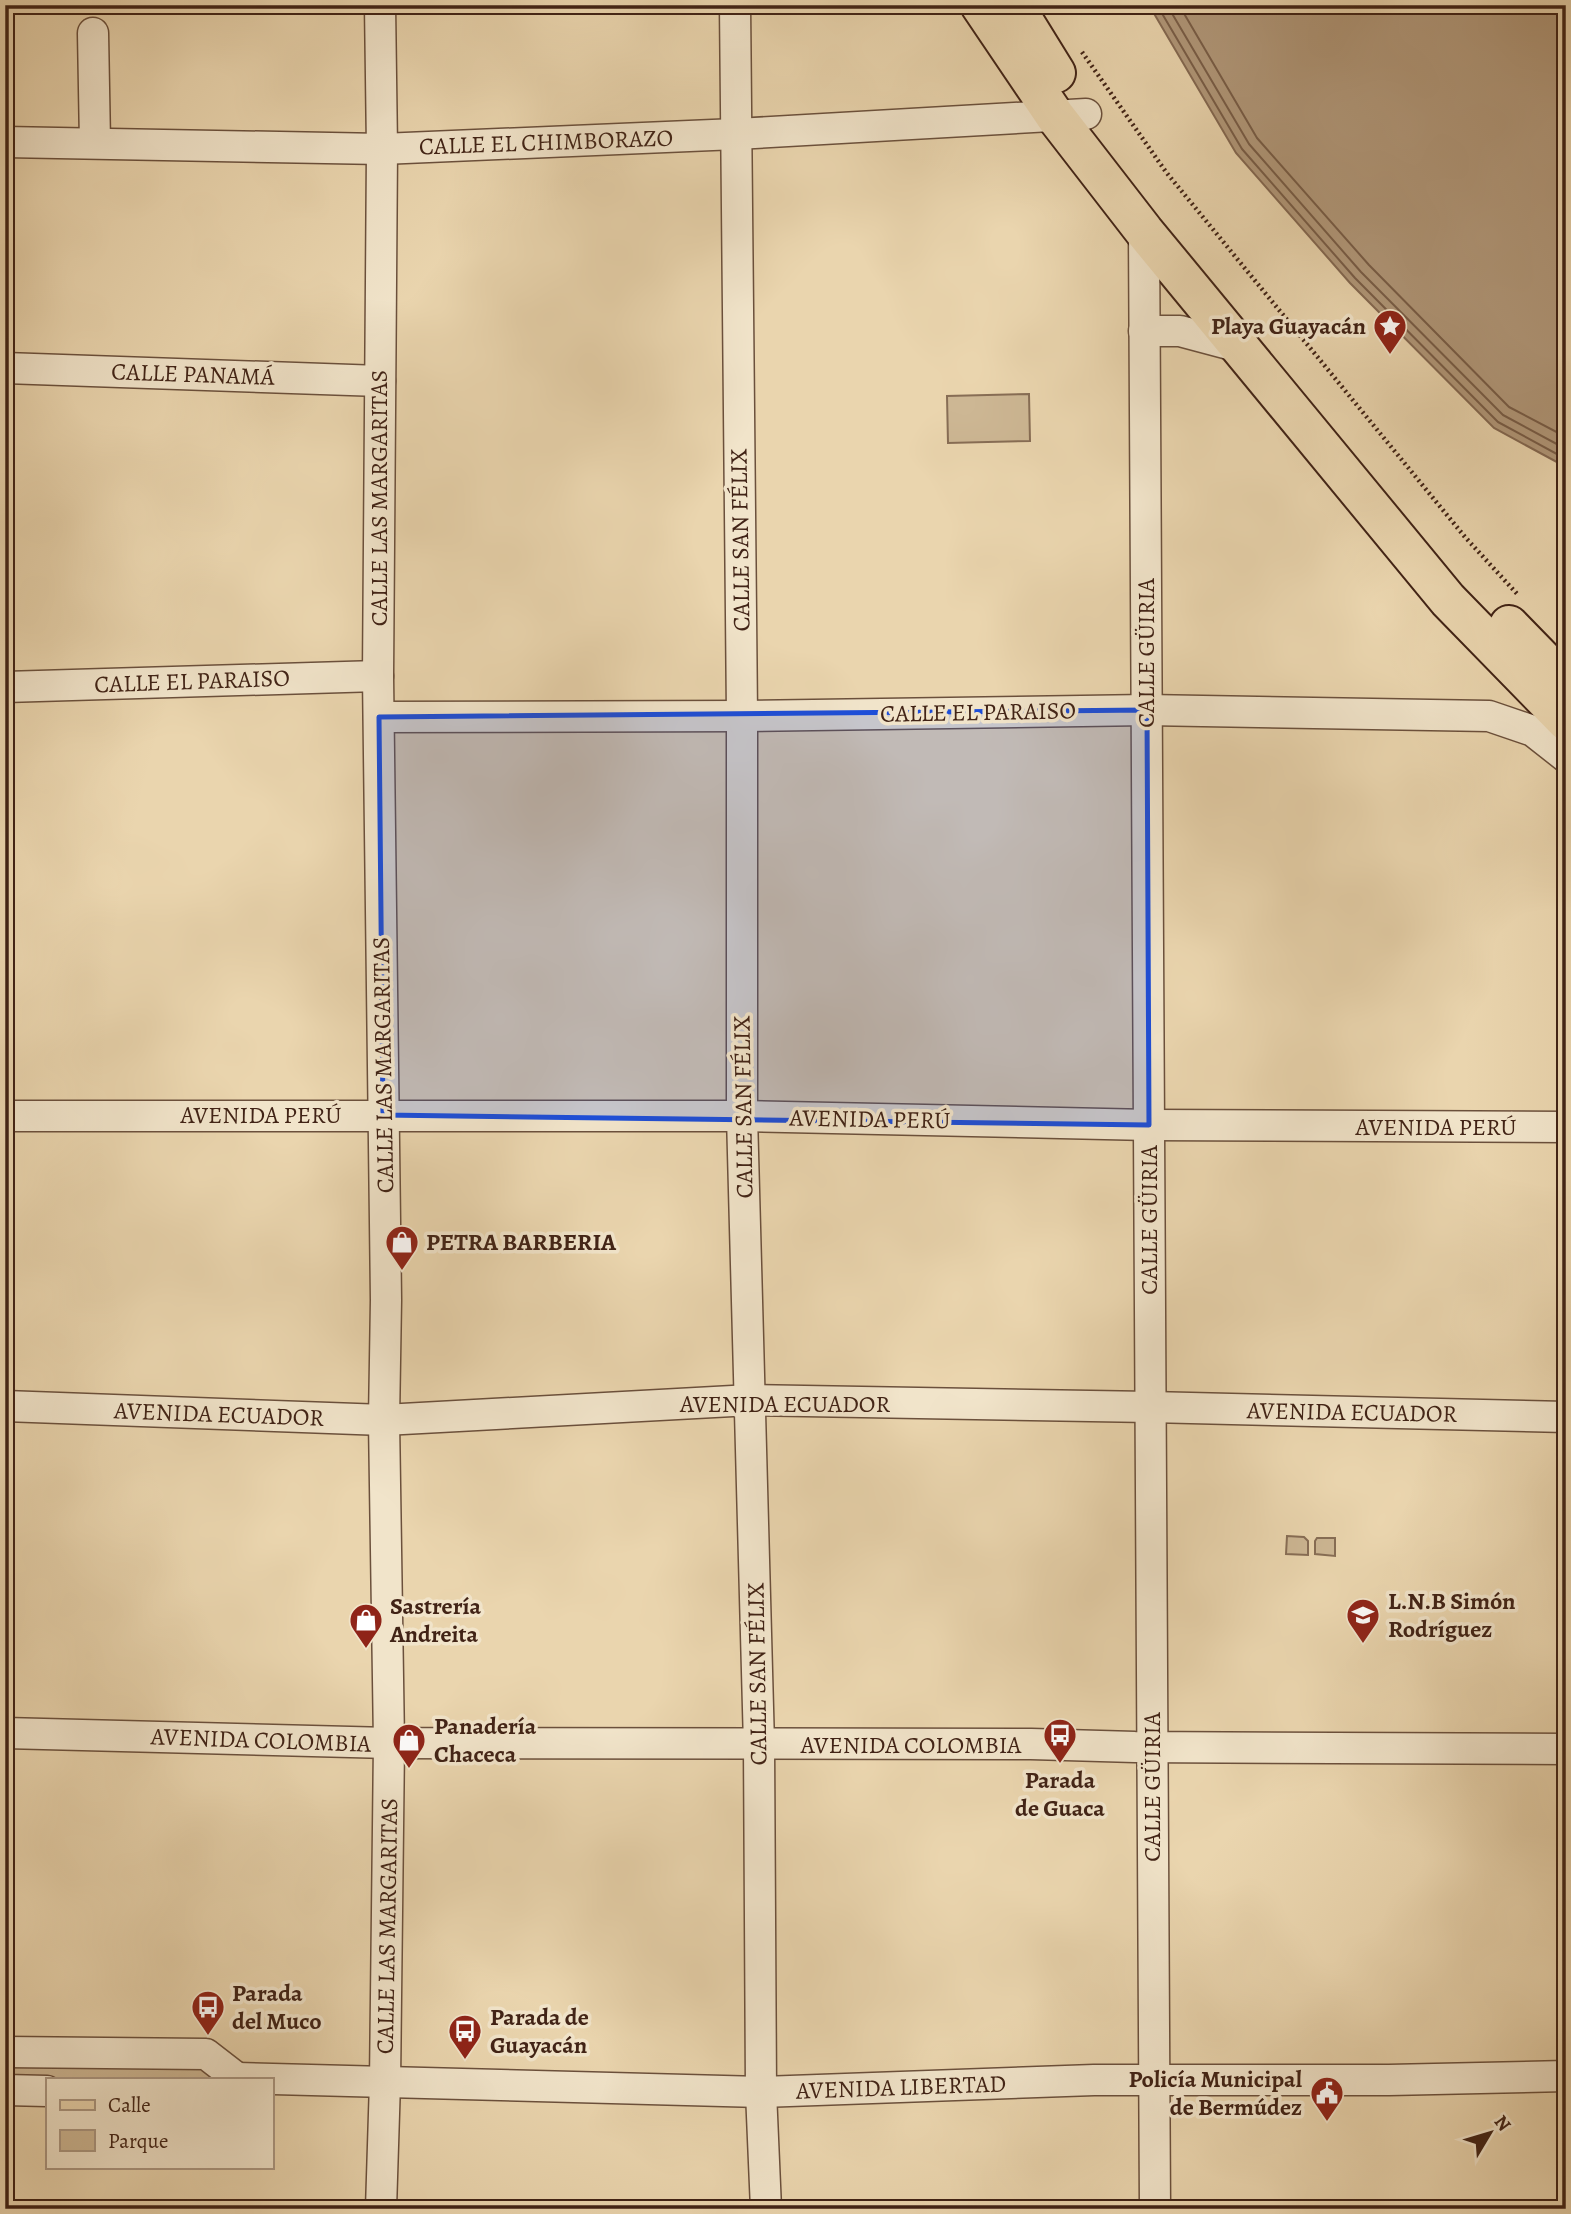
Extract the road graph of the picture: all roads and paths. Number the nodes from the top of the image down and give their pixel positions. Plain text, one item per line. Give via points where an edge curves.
1 (380, 5) edge
2 (735, 5) edge
3 (981, 5) edge
4 (1014, 5) edge
5 (93, 33) dead end
6 (1079, 48) dead end
7 (1071, 115) junction
8 (736, 134) junction
9 (5, 142) edge
10 (95, 143) junction
11 (382, 149) junction
12 (1144, 231) junction
13 (1144, 331) junction
14 (1240, 347) junction
15 (5, 368) edge
16 (380, 381) junction
17 (1524, 601) dead end
18 (378, 676) junction
19 (1566, 679) edge
20 (5, 687) edge
21 (1147, 710) junction
22 (741, 716) junction
23 (379, 717) junction
24 (1566, 721) edge
25 (1566, 757) edge
26 (383, 1115) junction
27 (5, 1116) edge
28 (742, 1116) junction
29 (1149, 1125) junction
30 (1566, 1127) edge
31 (751, 1400) junction
32 (5, 1406) edge
33 (1150, 1407) junction
34 (1566, 1417) edge
35 (384, 1420) junction
36 (5, 1733) edge
37 (389, 1743) junction
38 (759, 1745) junction
39 (1152, 1746) junction
40 (1566, 1749) edge
41 (5, 2052) edge
42 (1566, 2076) edge
43 (236, 2078) edge
44 (273, 2079) edge
45 (1154, 2079) junction
46 (385, 2082) junction
47 (5, 2090) edge
48 (46, 2091) edge
49 (761, 2092) junction
50 (381, 2209) edge
51 (766, 2209) edge
52 (1155, 2209) edge

1 - 11 street, CALLE LAS MARGARITAS
2 - 8 street, CALLE SAN FÉLIX
3 - 7 main road
4 - 7 main road
5 - 10 street
6 - 17 path via 1166,172 1465,537
7 - 8 street, CALLE EL CHIMBORAZO
7 - 12 main road
7 - 19 main road via 1168,222 1451,567
8 - 11 street, CALLE EL CHIMBORAZO
8 - 22 street, CALLE SAN FÉLIX
9 - 10 street, CALLE EL CHIMBORAZO
10 - 11 street, CALLE EL CHIMBORAZO
11 - 16 street, CALLE LAS MARGARITAS
12 - 13 street, CALLE GÜIRIA
12 - 14 main road
13 - 14 street via 1181,331
13 - 21 street, CALLE GÜIRIA
14 - 24 main road via 1448,600
15 - 16 street, CALLE PANAMÁ
16 - 18 street, CALLE LAS MARGARITAS
18 - 20 street, CALLE EL PARAISO
18 - 23 street, CALLE LAS MARGARITAS
21 - 22 street, CALLE EL PARAISO
21 - 25 street, CALLE EL PARAISO via 1489,716 1533,732
21 - 29 street, CALLE GÜIRIA
22 - 23 street, CALLE EL PARAISO
22 - 28 street, CALLE SAN FÉLIX
23 - 26 street, CALLE LAS MARGARITAS
26 - 27 street, AVENIDA PERÚ
26 - 28 street, AVENIDA PERÚ
26 - 35 street, CALLE LAS MARGARITAS
28 - 29 street, AVENIDA PERÚ
28 - 31 street, CALLE SAN FÉLIX
29 - 30 street, AVENIDA PERÚ
29 - 33 street, CALLE GÜIRIA
31 - 33 street, AVENIDA ECUADOR
31 - 35 street, AVENIDA ECUADOR
31 - 38 street, CALLE SAN FÉLIX
32 - 35 street, AVENIDA ECUADOR
33 - 34 street, AVENIDA ECUADOR
33 - 39 street, CALLE GÜIRIA
35 - 37 street, CALLE LAS MARGARITAS
36 - 37 street, AVENIDA COLOMBIA
37 - 38 street, AVENIDA COLOMBIA
37 - 46 street, CALLE LAS MARGARITAS
38 - 39 street, AVENIDA COLOMBIA
38 - 49 street, CALLE SAN FÉLIX
39 - 40 street, AVENIDA COLOMBIA
39 - 45 street, CALLE GÜIRIA
41 - 43 street, AVENIDA LIBERTAD via 206,2053
42 - 45 street, AVENIDA LIBERTAD
44 - 46 street, AVENIDA LIBERTAD
45 - 49 street, AVENIDA LIBERTAD
45 - 52 street, CALLE GÜIRIA
46 - 49 street, AVENIDA LIBERTAD
46 - 50 street, CALLE LAS MARGARITAS
47 - 48 street
49 - 51 street, CALLE SAN FÉLIX

